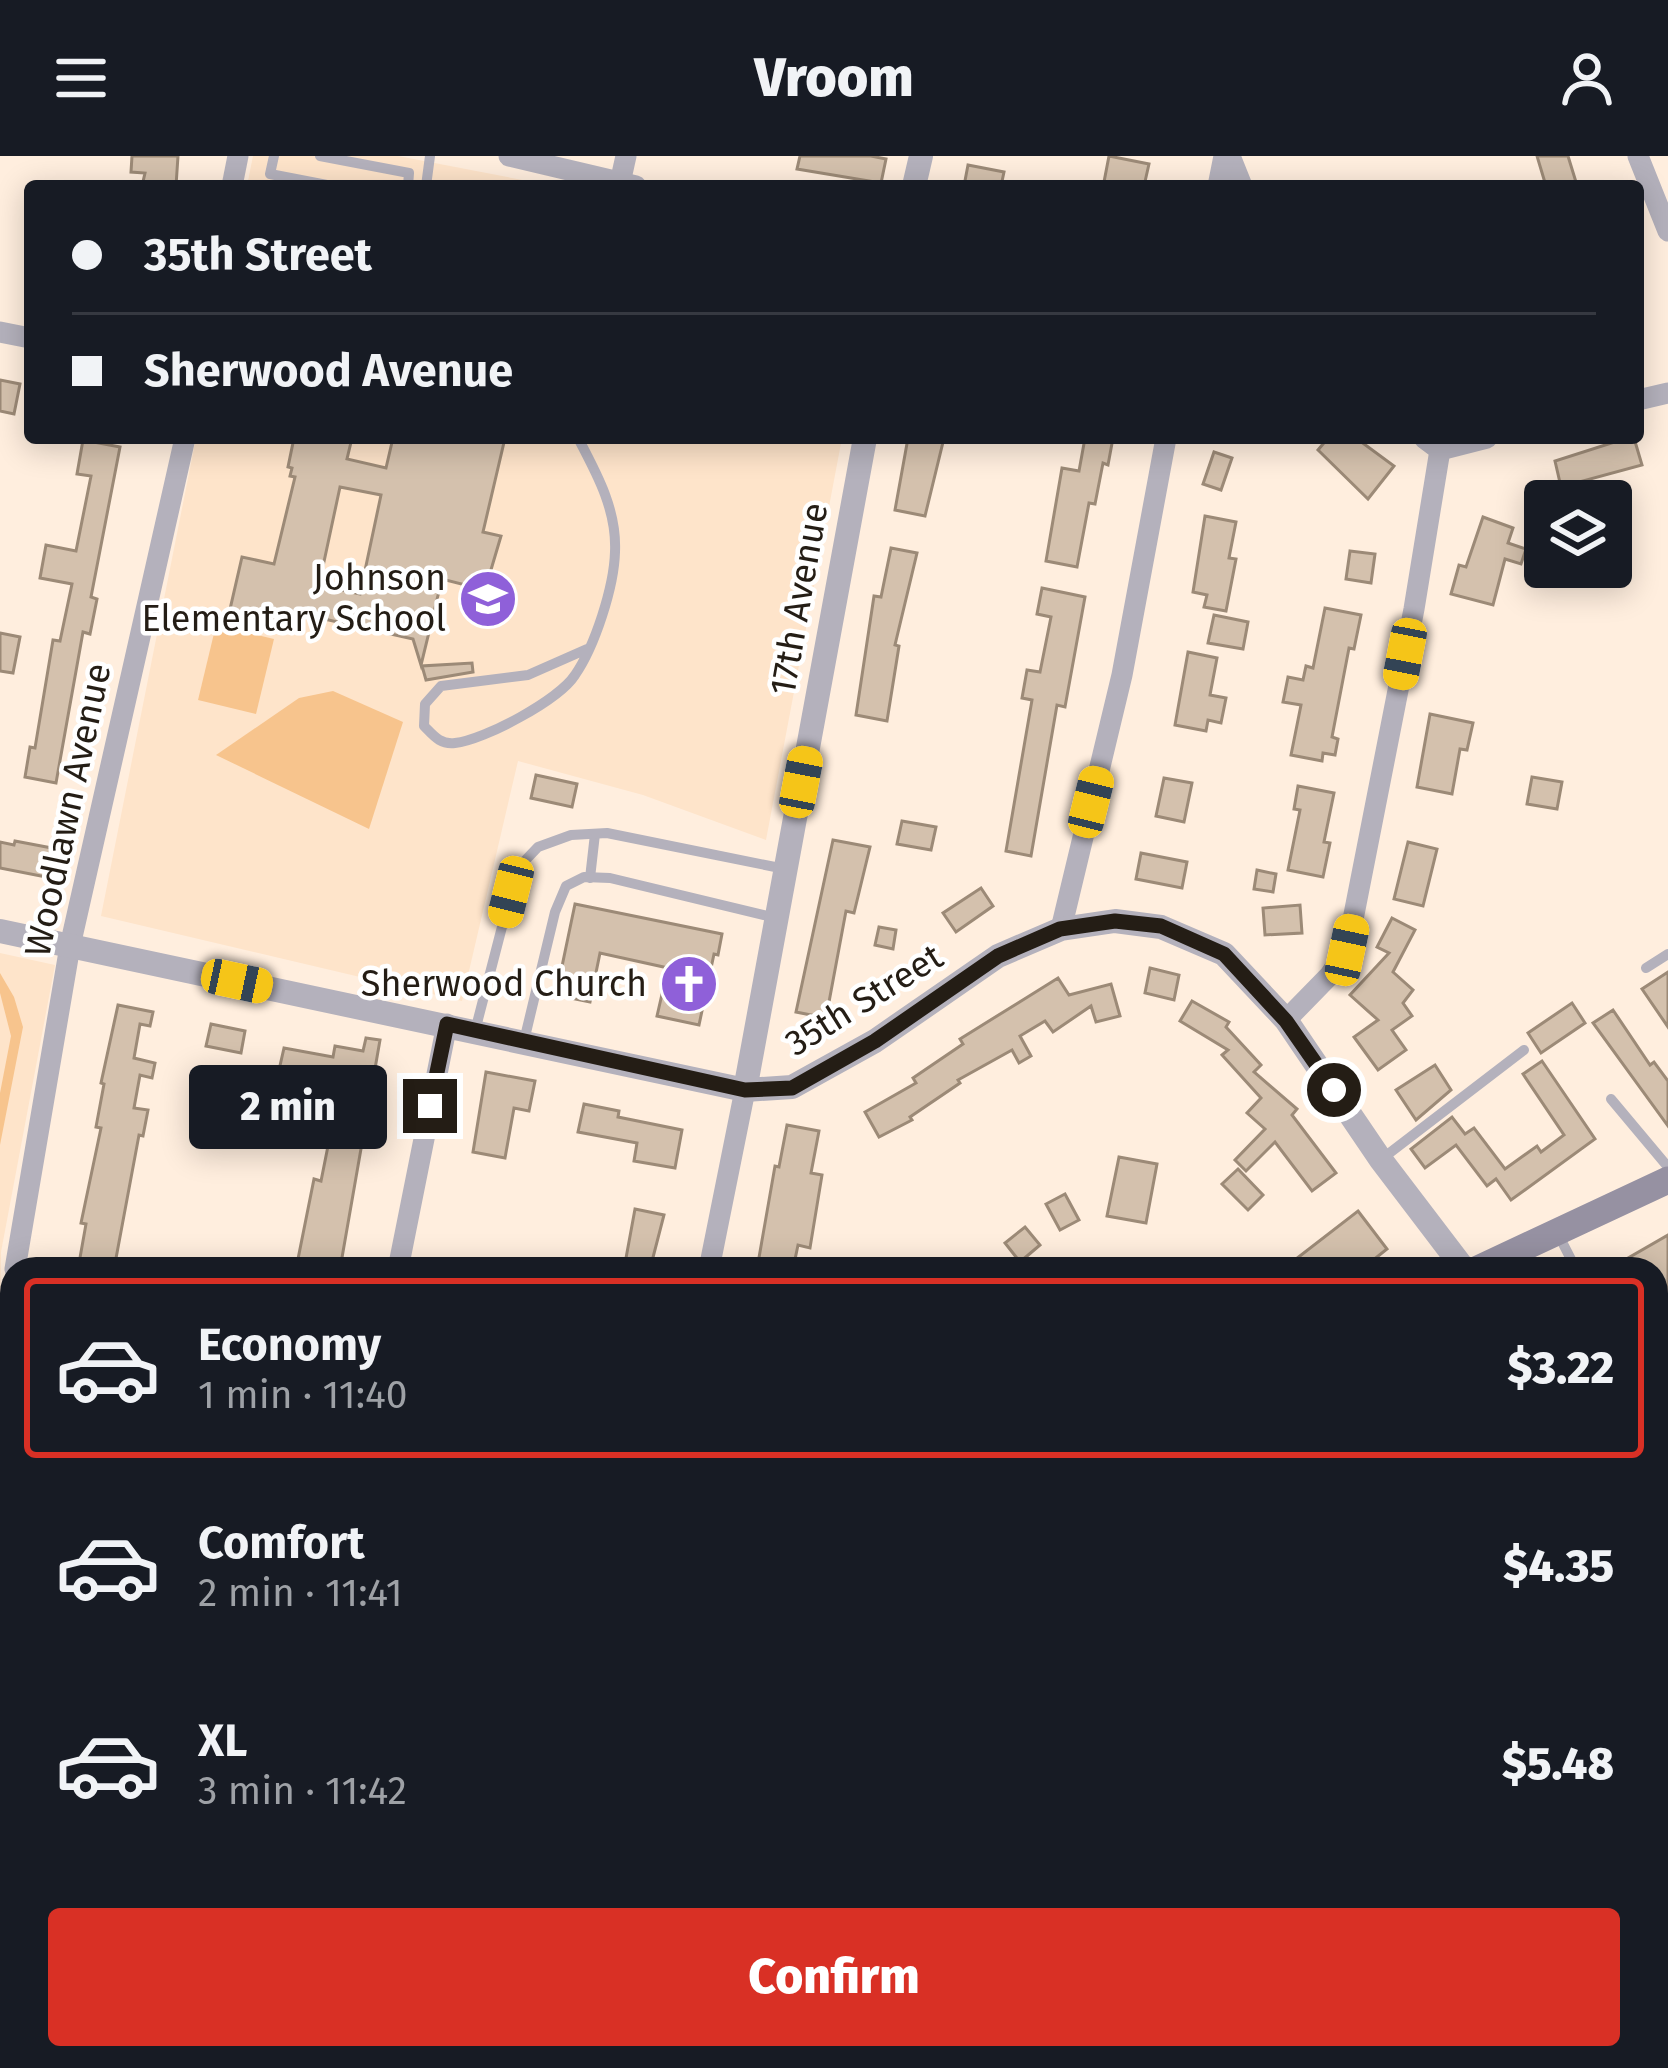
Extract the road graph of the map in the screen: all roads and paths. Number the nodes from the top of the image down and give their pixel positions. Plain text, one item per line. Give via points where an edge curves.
1 (274, 156) edge
2 (320, 156) edge
3 (509, 156) edge
4 (1639, 156) edge
5 (301, 180) edge
6 (408, 180) edge
7 (611, 180) edge
8 (1668, 231) edge
9 (184, 444) edge
10 (581, 444) edge
11 (864, 444) edge
12 (1165, 444) edge
13 (1432, 444) edge
14 (587, 649) junction
15 (595, 834) junction
16 (785, 868) junction
17 (590, 878) junction
18 (776, 918) junction
19 (1060, 929) junction
20 (0, 932) edge
21 (70, 946) junction
22 (1668, 954) edge
23 (1646, 968) dead end
24 (1286, 1021) junction
25 (447, 1024) junction
26 (476, 1030) junction
27 (524, 1041) junction
28 (1524, 1050) dead end
29 (745, 1090) junction
30 (1611, 1100) dead end
31 (1381, 1160) junction
32 (1668, 1167) edge
33 (1668, 1180) edge
34 (1558, 1233) junction
35 (16, 1257) edge
36 (400, 1257) edge
37 (711, 1257) edge
38 (1455, 1257) edge
39 (1505, 1257) edge
40 (1570, 1257) edge

1 - 5 lane via 270,174
2 - 6 lane via 409,173
3 - 7 street
4 - 8 street
9 - 21 street, Woodlawn Avenue
10 - 14 lane via 614,512 616,550
11 - 16 street, 17th Avenue
12 - 19 street via 1122,675
13 - 24 street via 1414,609 1347,950
14 - 14 lane via 574,677 544,705 503,725 454,744 424,725 425,704 441,686 528,675
15 - 16 lane
15 - 17 lane
15 - 26 lane via 538,847 517,869
16 - 18 street, 17th Avenue
17 - 18 lane
17 - 27 lane via 566,886 555,912
18 - 29 street, 17th Avenue
19 - 24 street, 35th Street via 1115,921 1161,926 1224,954
19 - 29 street, 35th Street via 998,956 792,1088
20 - 21 street, 35th Street
21 - 25 street, 35th Street
21 - 35 street, Woodlawn Avenue
22 - 23 lane
24 - 31 street, 35th Street
25 - 26 street, 35th Street
25 - 36 street
26 - 27 street, 35th Street
27 - 29 street, 35th Street
28 - 31 lane
29 - 37 street, 17th Avenue
30 - 32 lane
31 - 38 street, 35th Street
33 - 34 main road
34 - 39 main road
34 - 40 lane

